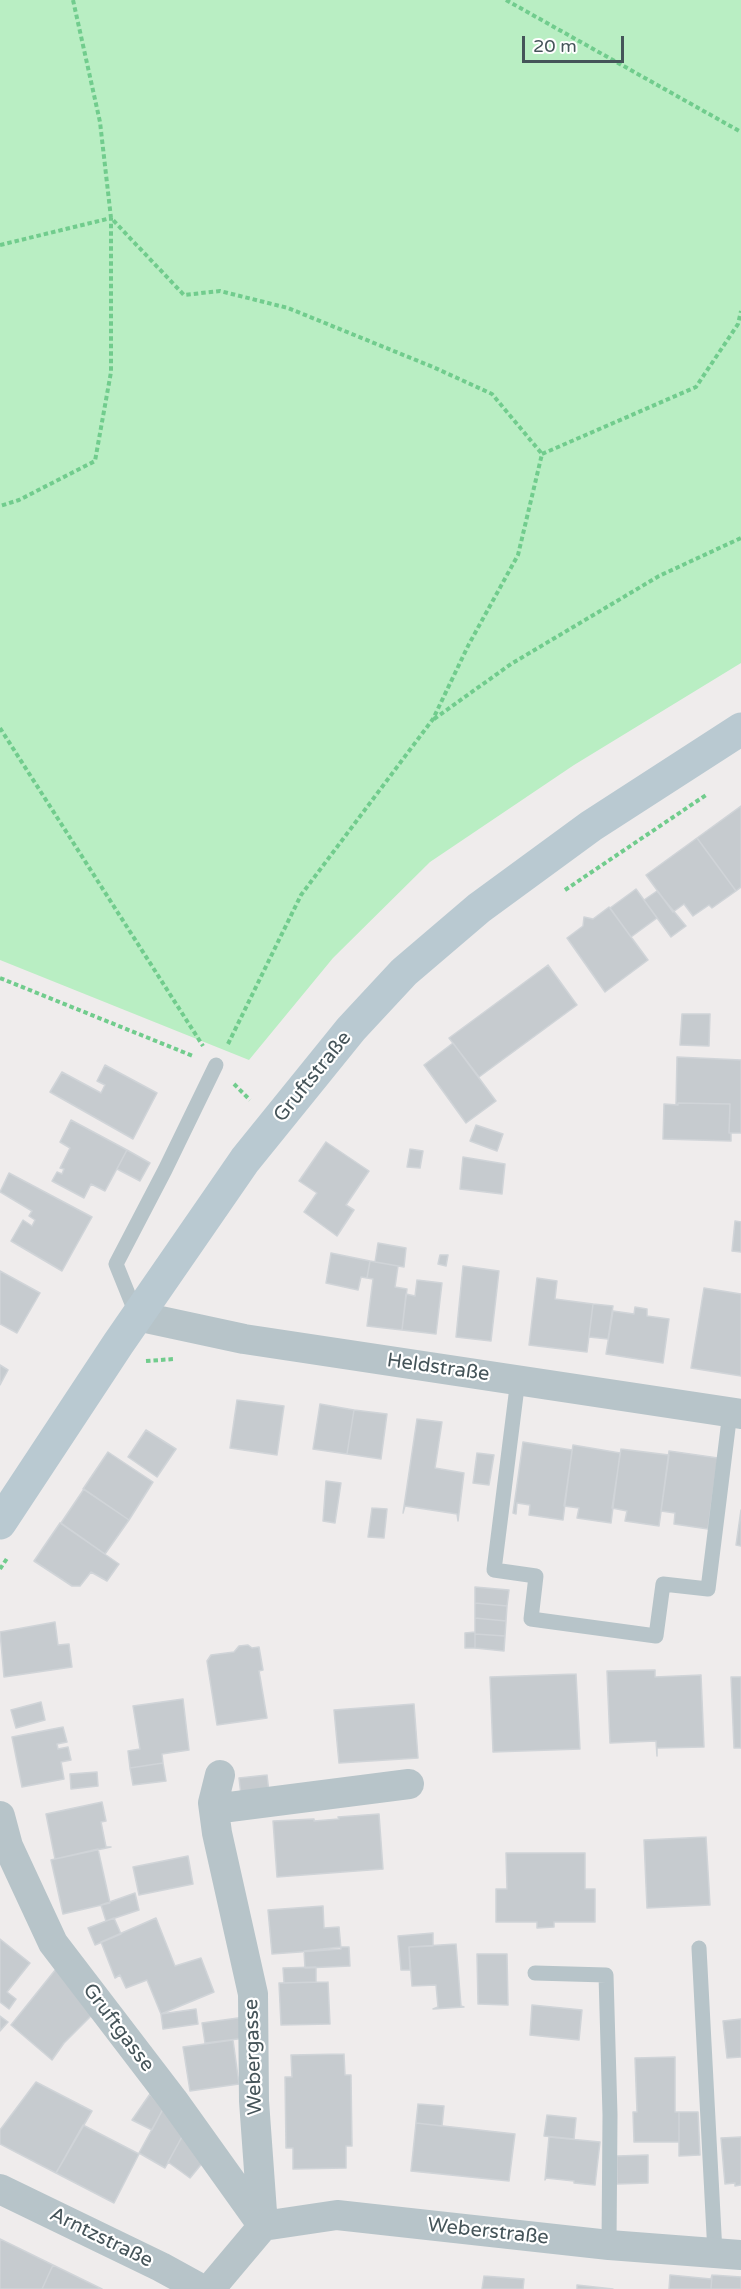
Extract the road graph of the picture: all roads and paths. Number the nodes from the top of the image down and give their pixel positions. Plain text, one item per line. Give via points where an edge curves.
1 (73, 0) edge
2 (506, 0) edge
3 (741, 132) edge
4 (111, 218) junction
5 (0, 245) edge
6 (741, 311) edge
7 (542, 454) junction
8 (0, 506) edge
9 (741, 538) edge
10 (433, 719) junction
11 (0, 728) edge
12 (738, 736) edge
13 (712, 791) dead end
14 (556, 896) dead end
15 (0, 978) edge
16 (216, 1065) junction
17 (150, 1319) junction
18 (139, 1362) dead end
19 (518, 1379) junction
20 (736, 1413) edge
21 (6, 1537) edge
22 (0, 1569) edge
23 (220, 1775) dead end
24 (409, 1784) dead end
25 (214, 1809) junction
26 (0, 1816) edge
27 (699, 1948) dead end
28 (535, 1973) dead end
29 (0, 2189) edge
30 (263, 2226) junction
31 (609, 2245) junction
32 (728, 2254) edge
33 (157, 2278) edge
34 (201, 2289) edge
35 (210, 2289) edge

1 - 4 path via 100,122
2 - 3 path
4 - 5 path
4 - 7 path via 184,295 220,291 288,308 433,367 492,394
4 - 8 path via 111,372 95,461 20,500
6 - 7 path via 738,324 696,387
7 - 10 path via 518,555
9 - 10 path via 659,576 599,611 511,664
10 - 16 path via 301,896
11 - 16 path
12 - 17 main road, Gruftstraße via 591,826 479,908 404,972 351,1029 245,1160
13 - 14 path
15 - 16 path
16 - 17 lane via 116,1264
17 - 18 path
17 - 19 street, Heldstraße via 244,1339
17 - 21 main road, Gruftstraße
19 - 20 street, Heldstraße
19 - 20 lane via 494,1570 536,1576 531,1619 656,1636 663,1584 708,1589
21 - 22 path
23 - 25 street, Webergasse
24 - 25 street
25 - 30 street, Webergasse via 253,1994 254,2101
26 - 30 street, Gruftgasse via 8,1846 53,1943
27 - 32 lane, Weberstraße
28 - 31 lane via 606,1975
29 - 33 street, Arntzstraße
30 - 31 street, Weberstraße via 337,2215
30 - 35 street
31 - 32 street, Weberstraße
33 - 34 street, Arntzstraße

